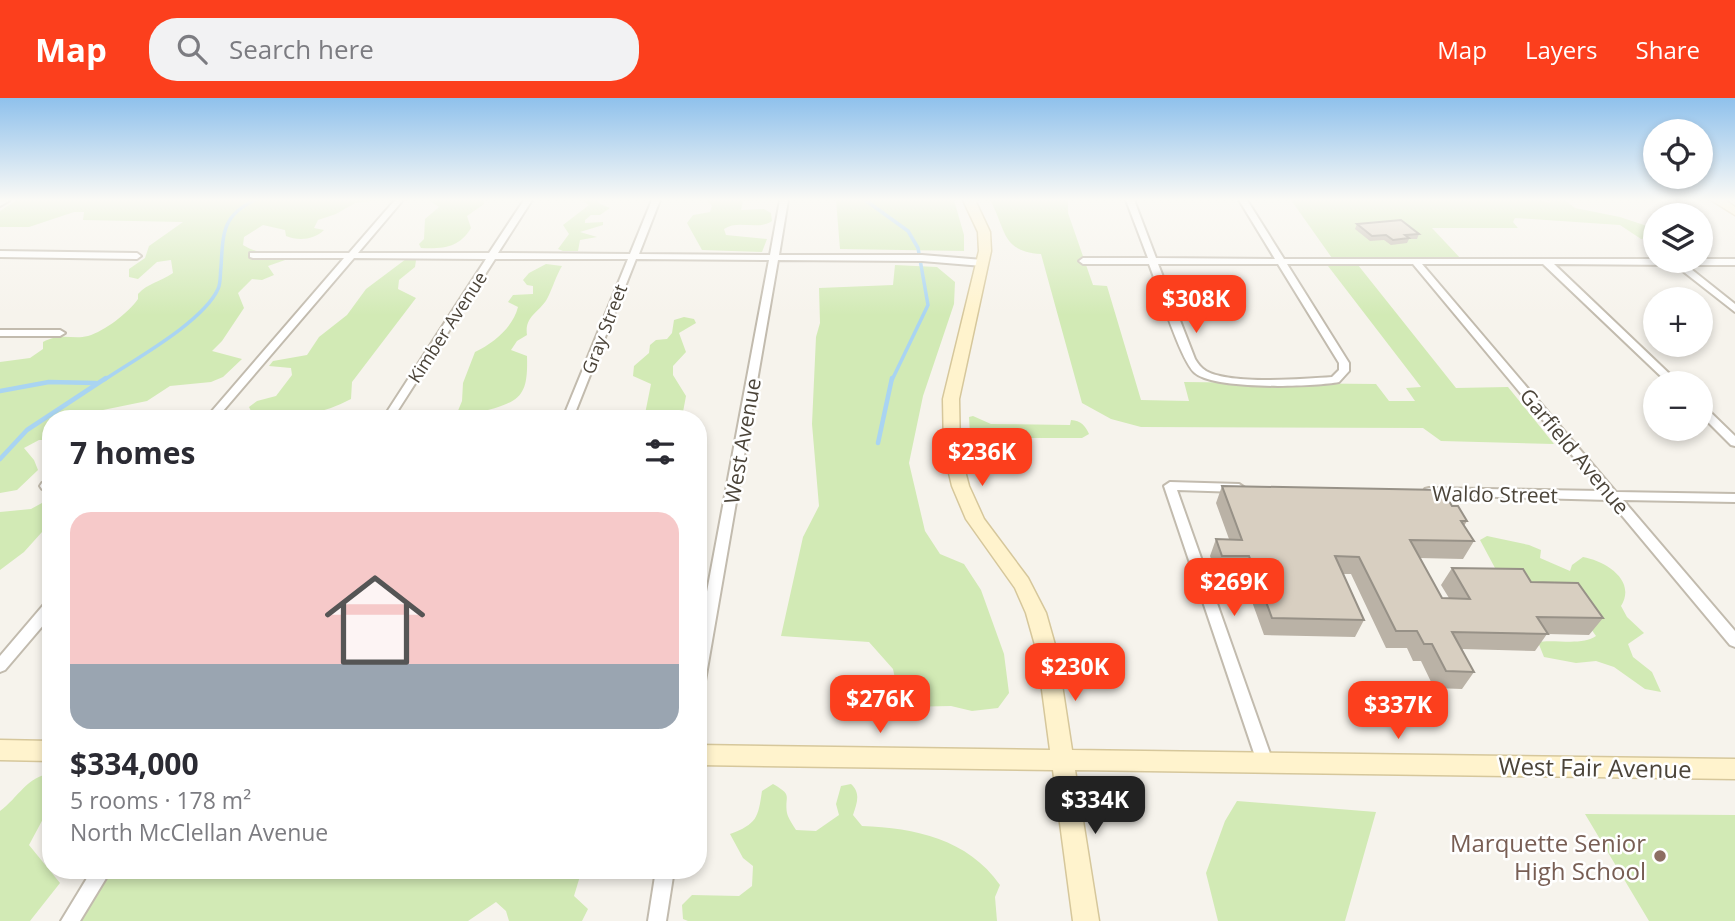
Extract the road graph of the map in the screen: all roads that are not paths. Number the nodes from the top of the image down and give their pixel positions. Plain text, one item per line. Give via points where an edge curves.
1 (367, 238) edge
2 (503, 238) edge
3 (640, 238) edge
4 (779, 238) edge
5 (984, 238) edge
6 (1144, 238) edge
7 (1266, 238) edge
8 (0, 254) edge
9 (253, 255) dead end
10 (353, 255) junction
11 (137, 256) dead end
12 (492, 256) junction
13 (632, 258) junction
14 (776, 258) junction
15 (959, 260) joint
16 (1083, 261) dead end
17 (1152, 261) junction
18 (1280, 261) junction
19 (1415, 261) junction
20 (1546, 262) junction
21 (1643, 262) edge
22 (1713, 262) edge
23 (1735, 262) edge
24 (983, 263) junction
25 (1691, 273) edge
26 (1735, 309) edge
27 (0, 333) edge
28 (60, 333) dead end
29 (1661, 371) edge
30 (218, 410) edge
31 (393, 410) edge
32 (571, 410) edge
33 (1713, 421) edge
34 (1735, 442) edge
35 (1253, 488) edge
36 (1417, 492) edge
37 (1614, 497) junction
38 (1735, 498) edge
39 (42, 617) edge
40 (707, 632) edge
41 (1735, 641) edge
42 (0, 666) edge
43 (0, 750) edge
44 (42, 751) edge
45 (707, 755) edge
46 (1061, 759) junction
47 (1265, 762) junction
48 (1735, 769) edge
49 (96, 879) edge
50 (664, 879) edge
51 (70, 921) edge
52 (657, 921) edge
53 (1086, 921) edge

1 - 10 street
2 - 12 street, Kimber Avenue
3 - 13 street, Gray Street
4 - 14 street, West Avenue
5 - 24 main road
6 - 17 street
7 - 18 street
8 - 11 street
9 - 10 street
10 - 12 street
10 - 30 street
12 - 13 street
12 - 31 street, Kimber Avenue
13 - 14 street
13 - 32 street, Gray Street
14 - 15 street
14 - 40 street, West Avenue
15 - 24 street
16 - 17 street
17 - 18 street
17 - 18 street via 1189,360 1200,373 1217,378 1335,380 1344,363
18 - 19 street
19 - 20 street
19 - 37 street, Garfield Avenue
20 - 21 street
20 - 29 street
22 - 23 street
24 - 46 main road via 951,399 951,448 958,480 983,533 1026,591 1038,619 1047,652
25 - 26 street
27 - 28 street
33 - 34 street
35 - 47 street via 1171,486
36 - 37 street, Waldo Street
37 - 38 street, Waldo Street
37 - 41 street, Garfield Avenue
39 - 42 street
43 - 44 main road
45 - 46 main road, West Fair Avenue
46 - 47 main road, West Fair Avenue
46 - 53 main road
47 - 48 main road, West Fair Avenue
49 - 51 street
50 - 52 street

